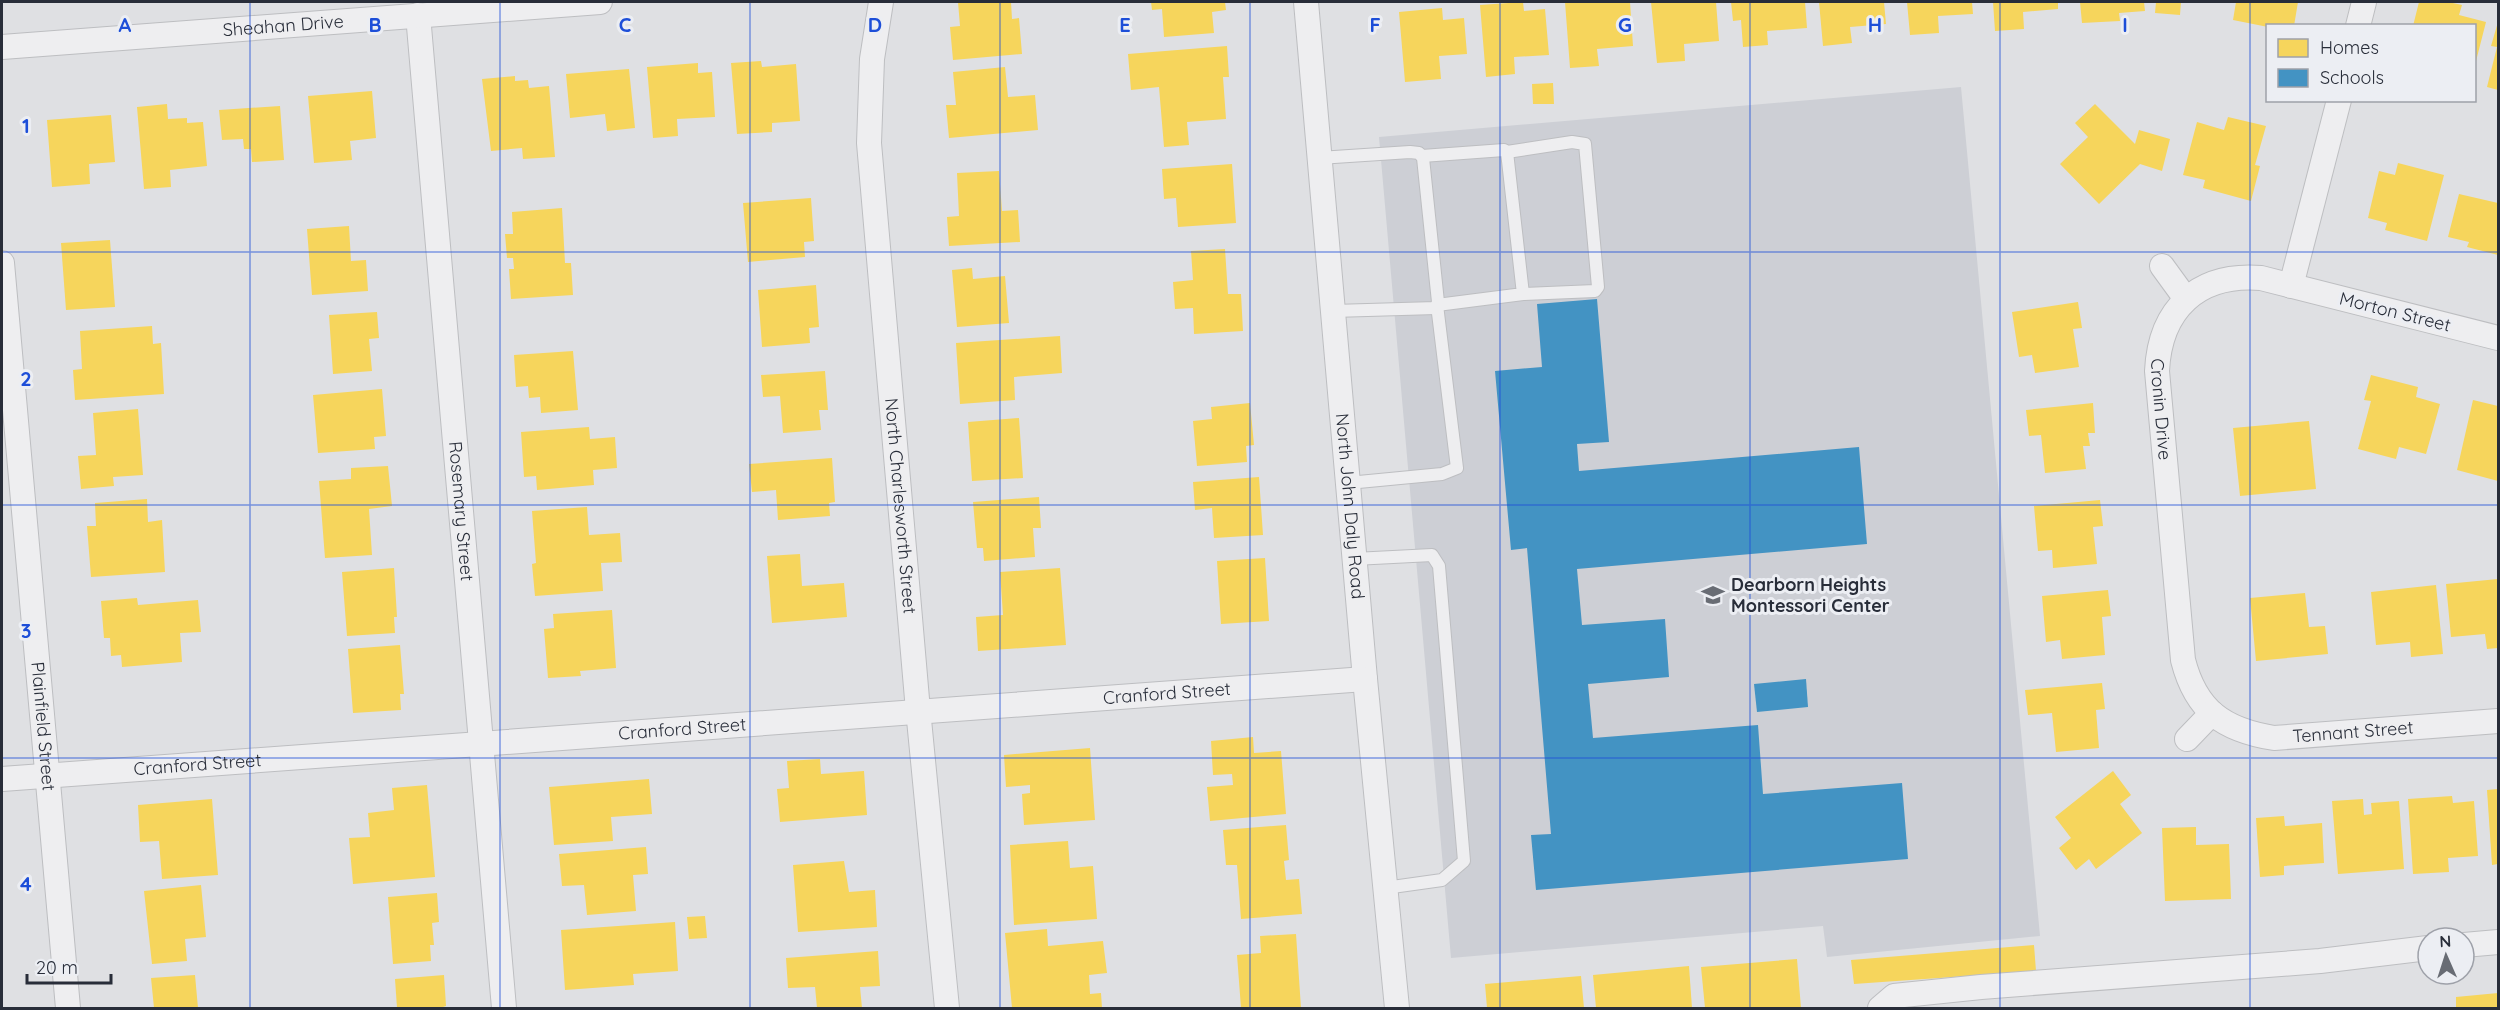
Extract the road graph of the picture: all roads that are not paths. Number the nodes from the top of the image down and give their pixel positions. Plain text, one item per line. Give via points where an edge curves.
1 (600, 2) edge
2 (881, 2) edge
3 (1306, 2) edge
4 (2364, 2) edge
5 (542, 4) edge
6 (418, 15) junction
7 (2358, 24) edge
8 (2, 47) edge
9 (2338, 102) edge
10 (1507, 152) junction
11 (1422, 156) junction
12 (1319, 158) junction
13 (2, 263) edge
14 (2162, 266) dead end
15 (2291, 286) junction
16 (1523, 294) junction
17 (2186, 299) junction
18 (1437, 305) junction
19 (1333, 312) junction
20 (2499, 338) edge
21 (1348, 483) junction
22 (1354, 559) junction
23 (1365, 679) junction
24 (918, 712) junction
25 (2212, 713) junction
26 (2499, 722) edge
27 (2187, 739) dead end
28 (480, 744) junction
29 (47, 776) junction
30 (2, 779) edge
31 (1385, 888) junction
32 (2499, 942) edge
33 (2476, 944) edge
34 (2416, 949) edge
35 (68, 1008) edge
36 (504, 1008) edge
37 (947, 1008) edge
38 (1396, 1008) edge
39 (1880, 1008) edge

1 - 5 street, Sheahan Drive
2 - 24 street, North Charlesworth Street via 872,59 869,143
3 - 12 street, North John Daly Road
4 - 7 street
5 - 6 street, Sheahan Drive
6 - 8 street, Sheahan Drive
6 - 28 street, Rosemary Street
9 - 15 street
10 - 11 lane
10 - 16 lane
10 - 16 lane via 1572,142 1585,144 1598,287 1595,291
11 - 12 lane via 1410,152
11 - 18 lane
12 - 19 street, North John Daly Road
13 - 29 street, Plainfield Street
14 - 17 street
15 - 17 street, Cronin Drive via 2242,277 2205,286
15 - 20 street, Morton Street
16 - 18 lane
17 - 25 street, Cronin Drive via 2164,328 2157,371 2183,660 2194,691
18 - 19 lane
18 - 21 lane via 1457,468 1442,474
19 - 21 street, North John Daly Road
21 - 22 street, North John Daly Road
22 - 23 street, North John Daly Road
22 - 31 lane via 1432,555 1439,566 1464,861 1442,880
23 - 24 street, Cranford Street
23 - 31 street, North John Daly Road
24 - 28 street, Cranford Street
24 - 37 street, North Charlesworth Street
25 - 26 street, Tennant Street via 2246,733 2274,738
25 - 27 street
28 - 29 street, Cranford Street
28 - 36 street, Rosemary Street
29 - 30 street, Cranford Street
29 - 35 street, Plainfield Street
31 - 38 street, North John Daly Road
32 - 33 street
34 - 39 street via 1893,996

